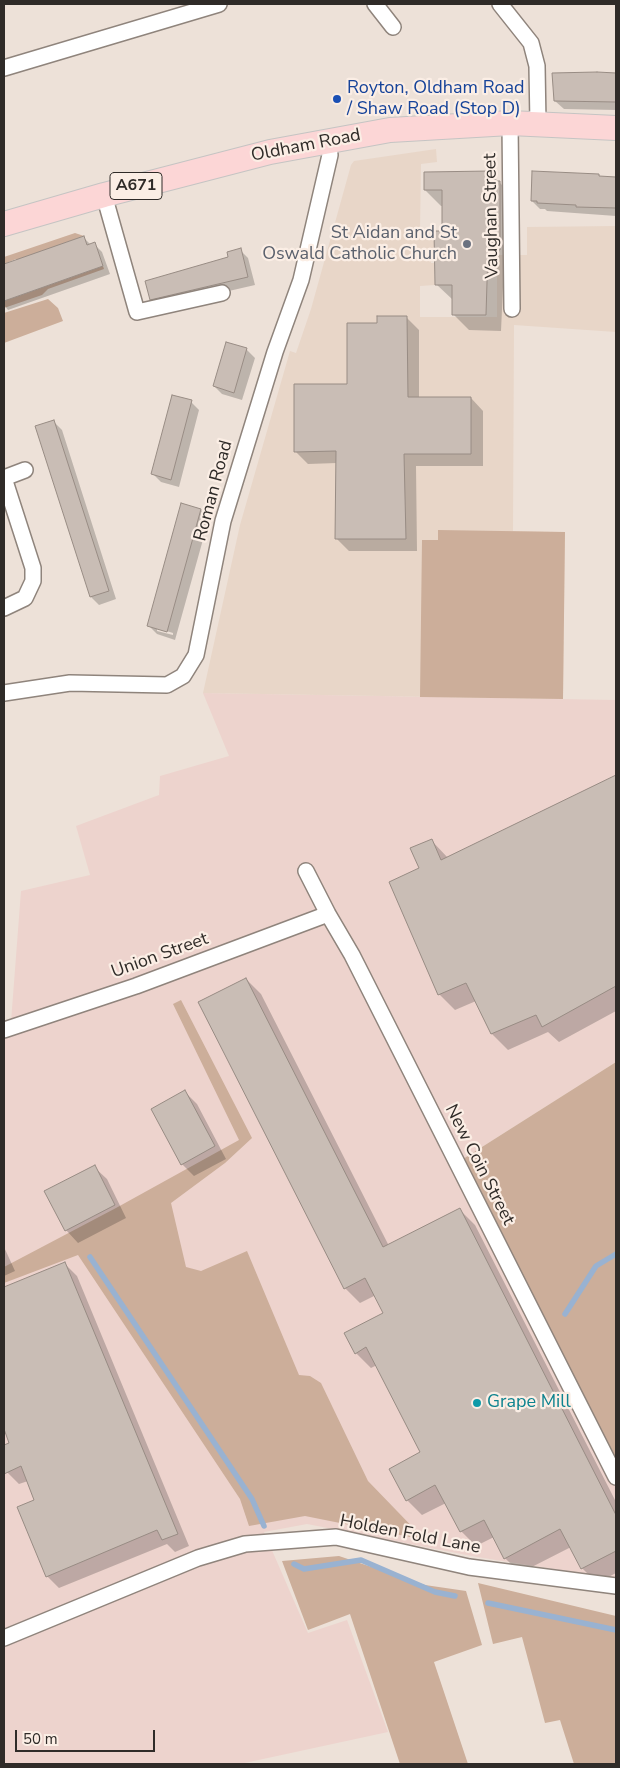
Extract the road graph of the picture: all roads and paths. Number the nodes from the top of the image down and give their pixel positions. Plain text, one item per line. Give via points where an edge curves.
1 (219, 4) edge
2 (376, 4) edge
3 (500, 4) edge
4 (201, 6) edge
5 (393, 27) dead end
6 (4, 68) edge
7 (510, 123) junction
8 (538, 124) junction
9 (616, 128) edge
10 (328, 140) junction
11 (104, 195) junction
12 (4, 224) edge
13 (222, 293) dead end
14 (512, 309) dead end
15 (25, 470) dead end
16 (4, 608) edge
17 (4, 693) edge
18 (306, 871) dead end
19 (328, 914) junction
20 (4, 1030) edge
21 (616, 1477) edge
22 (616, 1586) edge
23 (4, 1638) edge

1 - 4 street
2 - 5 street
3 - 8 street via 531,43 537,66
4 - 6 street
7 - 8 main road, Oldham Road / A671
7 - 10 main road, Oldham Road / A671 via 390,130
7 - 14 street, Vaughan Street
8 - 9 main road, Oldham Road / A671
10 - 11 main road, Oldham Road / A671
10 - 17 street, Roman Road via 330,155 301,280 275,352 223,521 196,654 183,676 167,685 70,683
11 - 12 main road, Oldham Road / A671
11 - 13 street via 137,312
15 - 16 street via 4,478 33,568 33,581 25,598
18 - 19 street, New Coin Street
19 - 20 street, Union Street via 136,986
19 - 21 street, New Coin Street via 352,955
22 - 23 street, Holden Fold Lane via 469,1567 336,1537 245,1544 198,1558

